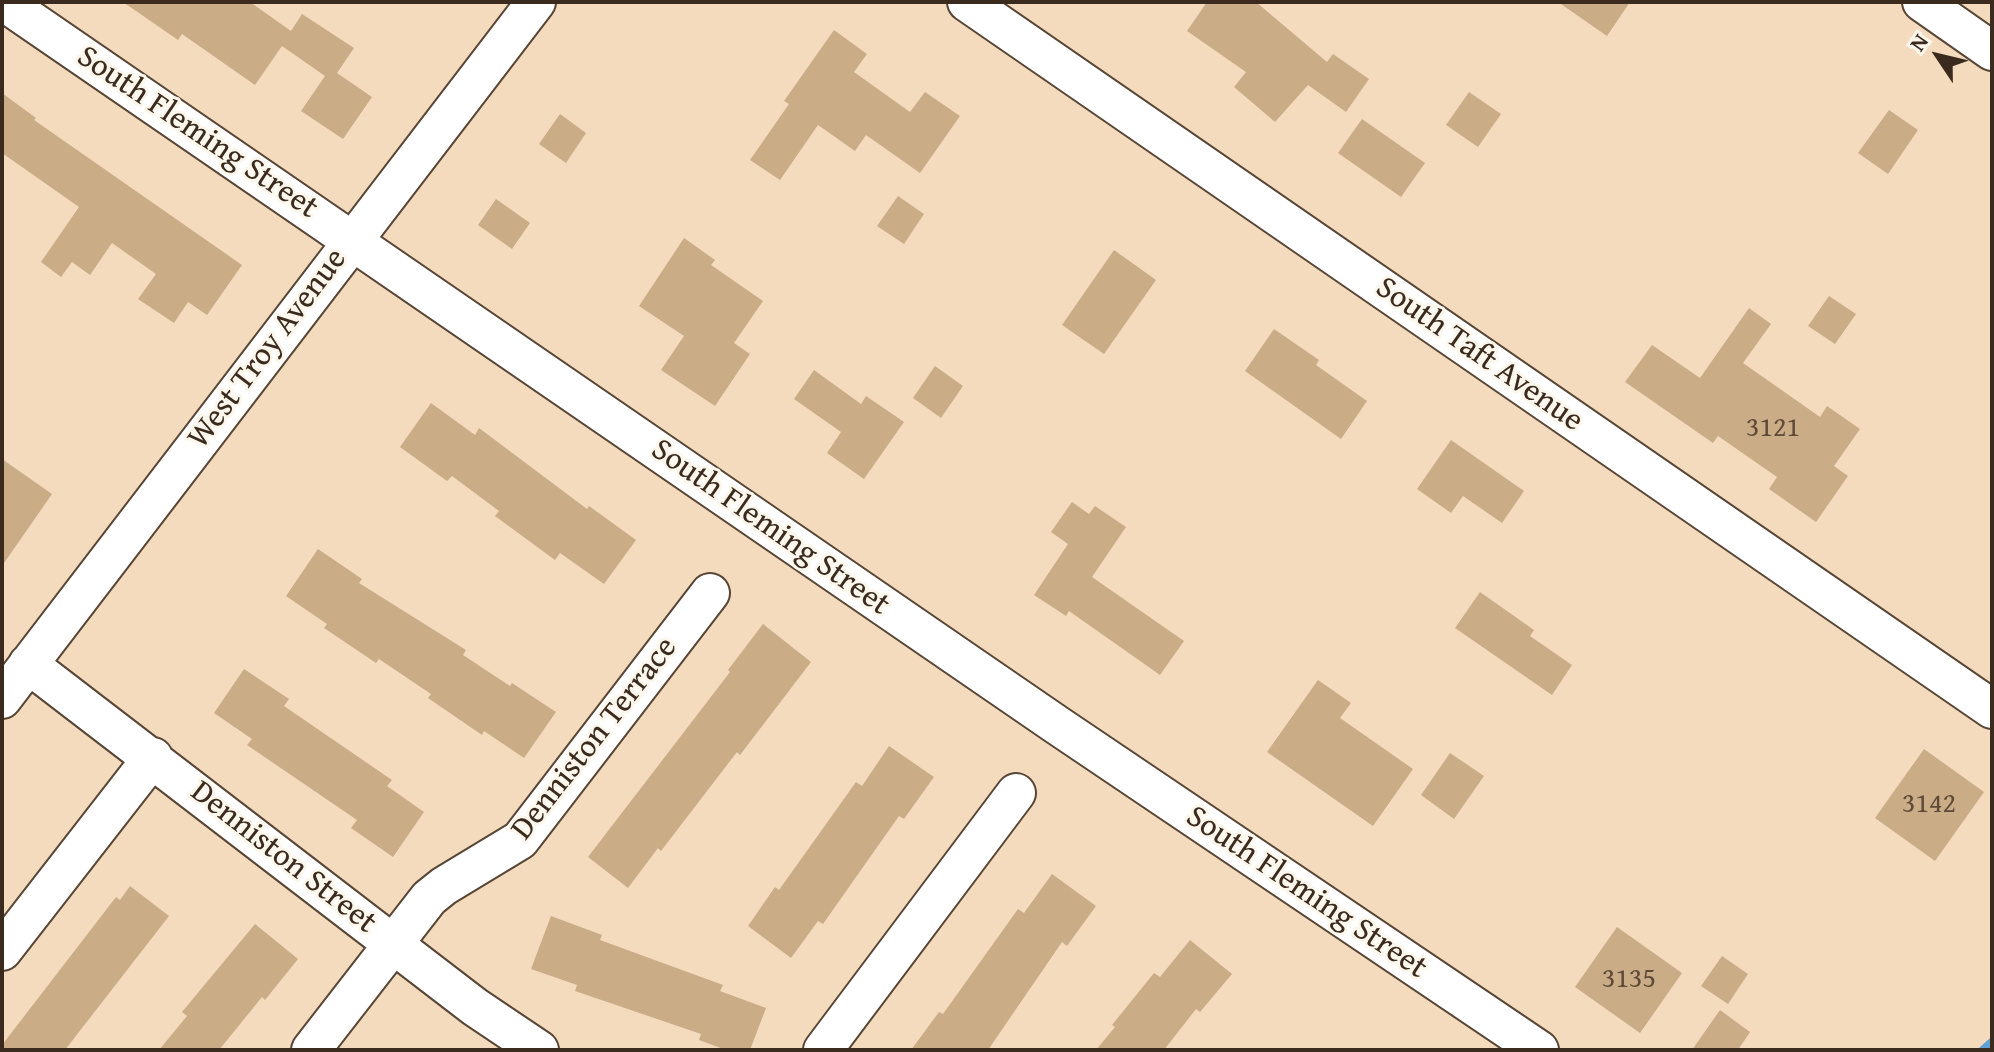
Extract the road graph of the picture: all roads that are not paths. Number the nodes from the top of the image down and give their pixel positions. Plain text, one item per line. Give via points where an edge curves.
1 (4, 2) edge
2 (536, 2) edge
3 (967, 2) edge
4 (1922, 2) edge
5 (1992, 51) edge
6 (352, 239) junction
7 (710, 593) dead end
8 (12, 679) edge
9 (1992, 709) edge
10 (153, 757) junction
11 (1016, 793) dead end
12 (394, 943) junction
13 (2, 951) edge
14 (311, 1050) edge
15 (539, 1050) edge
16 (823, 1050) edge
17 (1539, 1050) edge

1 - 6 street, South Fleming Street
2 - 6 street, West Troy Avenue
3 - 9 street, South Taft Avenue
4 - 5 street
6 - 8 street, West Troy Avenue
6 - 17 street, South Fleming Street
7 - 12 street, Denniston Terrace via 520,840 429,898
8 - 10 street, Denniston Street
10 - 12 street, Denniston Street
10 - 13 street
11 - 16 street
12 - 14 street, Denniston Terrace
12 - 15 street, Denniston Street

